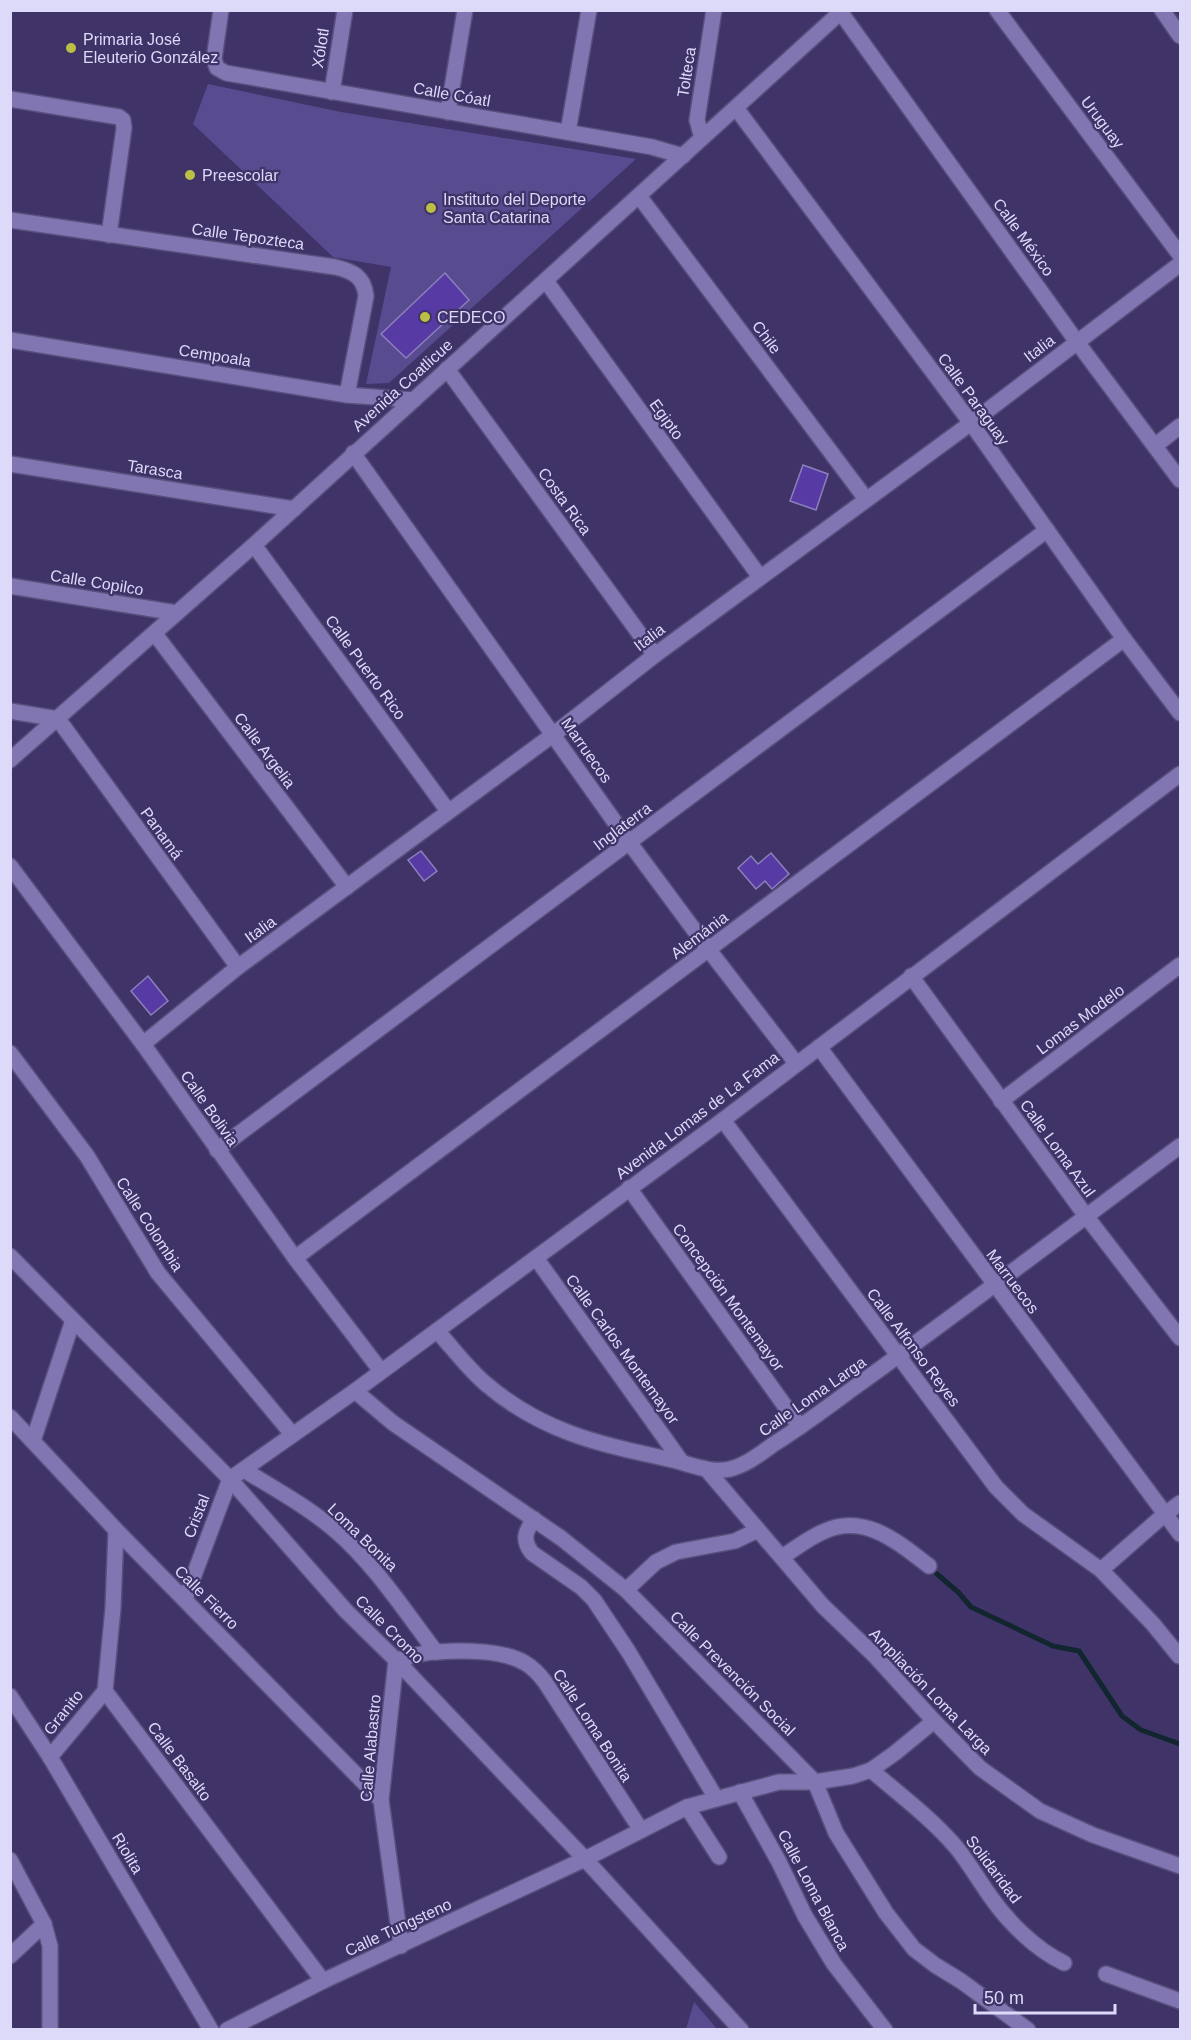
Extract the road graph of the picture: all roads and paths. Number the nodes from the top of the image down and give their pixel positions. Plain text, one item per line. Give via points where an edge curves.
1 (221, 10) edge
2 (345, 10) edge
3 (465, 10) edge
4 (589, 10) edge
5 (714, 10) edge
6 (997, 10) edge
7 (1162, 10) edge
8 (841, 12) edge
9 (1180, 36) edge
10 (332, 92) junction
11 (10, 99) edge
12 (736, 108) junction
13 (448, 112) junction
14 (568, 132) junction
15 (702, 138) junction
16 (682, 156) junction
17 (639, 196) junction
18 (10, 220) edge
19 (109, 235) junction
20 (1180, 255) edge
21 (1180, 264) edge
22 (546, 281) junction
23 (10, 340) edge
24 (1077, 342) junction
25 (447, 369) junction
26 (347, 395) junction
27 (414, 400) junction
28 (970, 423) junction
29 (1180, 426) edge
30 (1155, 445) junction
31 (353, 453) junction
32 (10, 464) edge
33 (1180, 480) edge
34 (866, 499) junction
35 (294, 509) junction
36 (1047, 530) junction
37 (254, 545) junction
38 (760, 577) junction
39 (10, 586) edge
40 (177, 613) junction
41 (155, 634) junction
42 (1124, 639) junction
43 (655, 655) junction
44 (10, 711) edge
45 (1180, 713) edge
46 (58, 719) junction
47 (554, 734) junction
48 (10, 760) edge
49 (1180, 774) edge
50 (448, 811) junction
51 (629, 842) junction
52 (10, 866) edge
53 (347, 887) junction
54 (709, 950) junction
55 (1180, 965) edge
56 (238, 968) junction
57 (911, 976) junction
58 (143, 1044) junction
59 (819, 1047) junction
60 (10, 1053) edge
61 (796, 1063) junction
62 (1001, 1101) junction
63 (723, 1120) junction
64 (1180, 1146) edge
65 (218, 1150) junction
66 (629, 1188) junction
67 (1086, 1216) junction
68 (10, 1256) edge
69 (295, 1258) junction
70 (536, 1258) junction
71 (994, 1286) junction
72 (73, 1320) junction
73 (437, 1331) junction
74 (1179, 1333) edge
75 (899, 1356) junction
76 (381, 1371) junction
77 (355, 1391) junction
78 (10, 1417) edge
79 (800, 1427) junction
80 (292, 1434) junction
81 (33, 1441) junction
82 (681, 1461) junction
83 (244, 1470) junction
84 (707, 1470) junction
85 (230, 1479) junction
86 (1180, 1503) edge
87 (1165, 1514) junction
88 (534, 1519) junction
89 (116, 1530) junction
90 (758, 1530) junction
91 (1180, 1534) edge
92 (782, 1557) junction
93 (929, 1566) dead end
94 (1101, 1570) junction
95 (626, 1590) junction
96 (184, 1599) junction
97 (436, 1652) junction
98 (1179, 1656) dead end
99 (396, 1660) junction
100 (105, 1691) junction
101 (10, 1696) edge
102 (934, 1721) junction
103 (50, 1757) junction
104 (871, 1770) junction
105 (815, 1782) junction
106 (740, 1792) junction
107 (716, 1798) junction
108 (381, 1800) junction
109 (687, 1807) junction
110 (641, 1830) junction
111 (719, 1857) dead end
112 (585, 1859) junction
113 (10, 1860) edge
114 (1180, 1866) edge
115 (44, 1924) junction
116 (401, 1946) junction
117 (10, 1956) edge
118 (1064, 1963) dead end
119 (1106, 1974) dead end
120 (324, 1981) junction
121 (1180, 2001) edge
122 (50, 2030) edge
123 (212, 2030) edge
124 (227, 2030) edge
125 (741, 2030) edge
126 (885, 2030) edge
127 (1028, 2030) edge

1 - 10 street, Calle Cóatl via 214,59 217,68 226,73
2 - 10 street, Xólotl
3 - 13 street
4 - 14 street
5 - 15 street, Tolteca via 697,120
6 - 20 street, Uruguay
7 - 9 street
8 - 12 street, Avenida Coatlicue
8 - 24 street, Calle México
10 - 13 street, Calle Cóatl
11 - 19 street via 123,120
12 - 15 street, Avenida Coatlicue
12 - 28 street, Calle Paraguay
13 - 14 street, Calle Cóatl
14 - 16 street, Calle Cóatl
15 - 16 street, Avenida Coatlicue
16 - 17 street, Avenida Coatlicue
17 - 22 street, Avenida Coatlicue
17 - 34 street, Chile
18 - 19 street, Calle Tepozteca
19 - 26 street, Calle Tepozteca via 335,267 358,276 366,296
21 - 24 street, Italia
22 - 25 street, Avenida Coatlicue
22 - 38 street, Egipto
23 - 26 street, Cempoala
24 - 28 street, Italia
24 - 30 street, Calle México
25 - 27 street, Avenida Coatlicue
25 - 43 street, Costa Rica
26 - 27 street, Cempoala
27 - 31 street, Avenida Coatlicue
28 - 34 street, Italia
28 - 36 street, Calle Paraguay
29 - 30 street
30 - 33 street, Calle México
31 - 35 street, Avenida Coatlicue
31 - 47 street, Marruecos
32 - 35 street, Tarasca
34 - 38 street, Italia
35 - 37 street, Avenida Coatlicue
36 - 42 street, Calle Paraguay
36 - 51 street, Inglaterra
37 - 40 street, Avenida Coatlicue
37 - 50 street, Calle Puerto Rico
38 - 43 street, Italia
39 - 40 street, Calle Copilco
40 - 41 street, Avenida Coatlicue
41 - 46 street, Avenida Coatlicue
41 - 53 street, Calle Argelia
42 - 45 street, Calle Paraguay
42 - 54 street, Alemánia
43 - 47 street, Italia
44 - 46 street
46 - 48 street, Avenida Coatlicue
46 - 56 street, Panamá
47 - 50 street, Italia
47 - 51 street, Marruecos
49 - 57 street, Avenida Lomas de La Fama
50 - 53 street, Italia
51 - 54 street, Marruecos
51 - 65 street, Inglaterra
52 - 58 street, Calle Bolivia
53 - 56 street, Italia
54 - 61 street, Marruecos
54 - 69 street, Alemánia
55 - 62 street, Lomas Modelo
56 - 58 street, Italia
57 - 59 street, Avenida Lomas de La Fama
57 - 62 street, Calle Loma Azul
58 - 65 street, Calle Bolivia
59 - 61 street, Avenida Lomas de La Fama
59 - 71 street, Marruecos
60 - 80 street, Calle Colombia via 82,1148 158,1273
61 - 63 street, Avenida Lomas de La Fama
62 - 67 street, Calle Loma Azul
63 - 66 street, Avenida Lomas de La Fama
63 - 75 street, Calle Alfonso Reyes
64 - 67 street, Calle Loma Larga
65 - 69 street, Calle Bolivia
66 - 70 street, Avenida Lomas de La Fama
66 - 79 street, Concepción Montemayor
67 - 71 street, Calle Loma Larga
67 - 74 street, Calle Loma Azul
68 - 72 street, Calle Cromo
69 - 76 street, Calle Bolivia
70 - 73 street, Avenida Lomas de La Fama
70 - 82 street, Calle Carlos Montemayor
71 - 75 street, Calle Loma Larga
71 - 87 street, Marruecos
72 - 81 street
72 - 85 street, Calle Cromo
73 - 76 street, Avenida Lomas de La Fama
73 - 82 street, Calle Loma Larga via 484,1383 545,1424 607,1445
75 - 79 street, Calle Loma Larga
75 - 94 street, Calle Alfonso Reyes via 1010,1502 1049,1535
76 - 77 street, Avenida Lomas de La Fama
77 - 80 street, Avenida Lomas de La Fama
77 - 88 street, Calle Prevención Social via 393,1423
78 - 81 street, Calle Fierro
79 - 84 street, Calle Loma Larga via 745,1463 729,1470
80 - 83 street, Avenida Lomas de La Fama
81 - 89 street, Calle Fierro
82 - 84 street, Calle Loma Larga
83 - 85 street, Avenida Lomas de La Fama
83 - 97 street, Loma Bonita via 336,1531 384,1582
84 - 90 street, Ampliación Loma Larga
85 - 96 street, Cristal
85 - 99 street, Calle Cromo via 346,1611
86 - 87 street
87 - 91 street, Marruecos
87 - 94 street
88 - 95 street, Calle Prevención Social
88 - 107 street via 526,1531 526,1546 594,1600
89 - 96 street, Calle Fierro
89 - 100 street
90 - 92 street, Ampliación Loma Larga
90 - 95 street via 735,1541 676,1552 656,1562
92 - 93 street via 825,1531 853,1524 883,1533
92 - 102 street, Ampliación Loma Larga via 823,1606
94 - 98 street, Calle Alfonso Reyes
95 - 105 street, Calle Prevención Social
96 - 108 street, Calle Fierro
97 - 99 street, Calle Loma Bonita
97 - 110 street, Calle Loma Bonita via 510,1656 536,1670
99 - 108 street, Calle Alabastro
99 - 112 street, Calle Cromo
100 - 103 street, Granito
100 - 120 street, Calle Basalto
101 - 103 street, Riolita
102 - 104 street
102 - 114 street, Ampliación Loma Larga via 980,1768 1040,1811
103 - 123 street, Riolita
104 - 105 street, Calle Tungsteno
104 - 118 street, Solidaridad via 954,1844 1005,1915
105 - 106 street, Calle Tungsteno via 779,1782
105 - 127 street, Calle Prevención Social via 841,1842 914,1949
106 - 107 street, Calle Tungsteno
106 - 126 street, Calle Loma Blanca via 834,1964
107 - 109 street, Calle Tungsteno
108 - 116 street, Calle Alabastro
109 - 110 street, Calle Tungsteno
109 - 111 street
110 - 112 street, Calle Tungsteno
112 - 116 street, Calle Tungsteno
112 - 125 street, Calle Cromo
113 - 115 street
115 - 117 street
115 - 122 street via 51,1958
116 - 120 street, Calle Tungsteno
119 - 121 street
120 - 124 street, Calle Tungsteno

